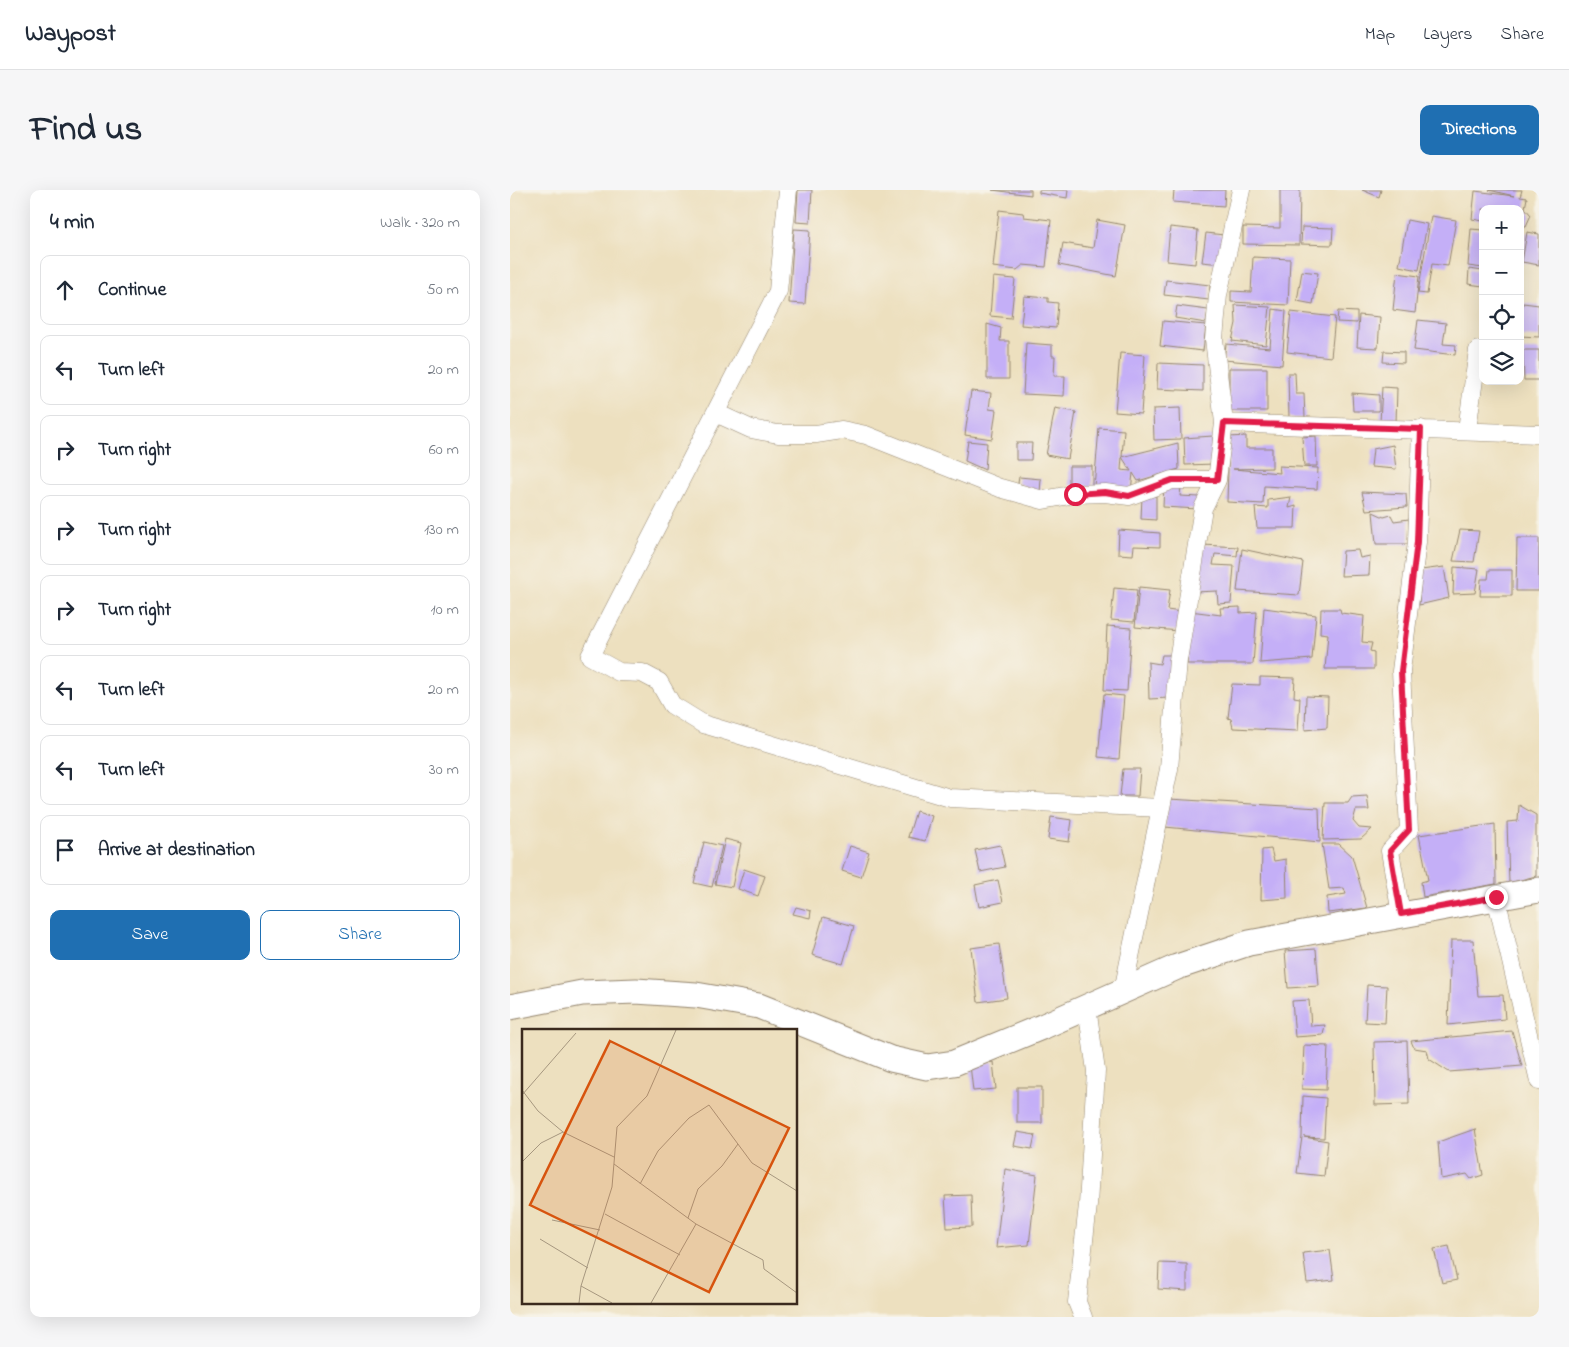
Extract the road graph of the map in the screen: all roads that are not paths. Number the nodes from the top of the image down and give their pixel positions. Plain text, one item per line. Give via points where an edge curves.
1 (788, 190) edge
2 (1240, 190) edge
3 (1478, 350) dead end
4 (716, 412) junction
5 (1224, 423) junction
6 (1421, 429) junction
7 (1467, 430) junction
8 (1539, 434) edge
9 (1217, 480) junction
10 (1161, 808) junction
11 (1539, 890) edge
12 (1496, 897) junction
13 (1401, 914) junction
14 (1123, 991) junction
15 (510, 1007) edge
16 (1087, 1007) junction
17 (1539, 1081) edge
18 (1083, 1317) edge

1 - 4 street via 778,291
2 - 5 street via 1218,295 1214,339
3 - 7 street
4 - 9 street via 751,429 778,434 842,430 866,435 1000,488 1043,500 1075,494 1129,496 1172,480
4 - 10 street via 590,656 619,672 642,674 659,682 672,705 703,724 950,798
5 - 6 street
5 - 9 street
6 - 7 street
6 - 13 street via 1417,542 1401,671 1409,830 1390,851
7 - 8 street
9 - 10 street via 1203,508 1198,537 1178,660 1169,769
10 - 14 street
11 - 12 street
12 - 13 street
12 - 17 street
13 - 14 street via 1248,943 1177,966
14 - 16 street
15 - 16 street via 582,992 696,995 759,1006 891,1059 927,1067 954,1063
16 - 18 street via 1096,1071 1088,1205 1077,1302

